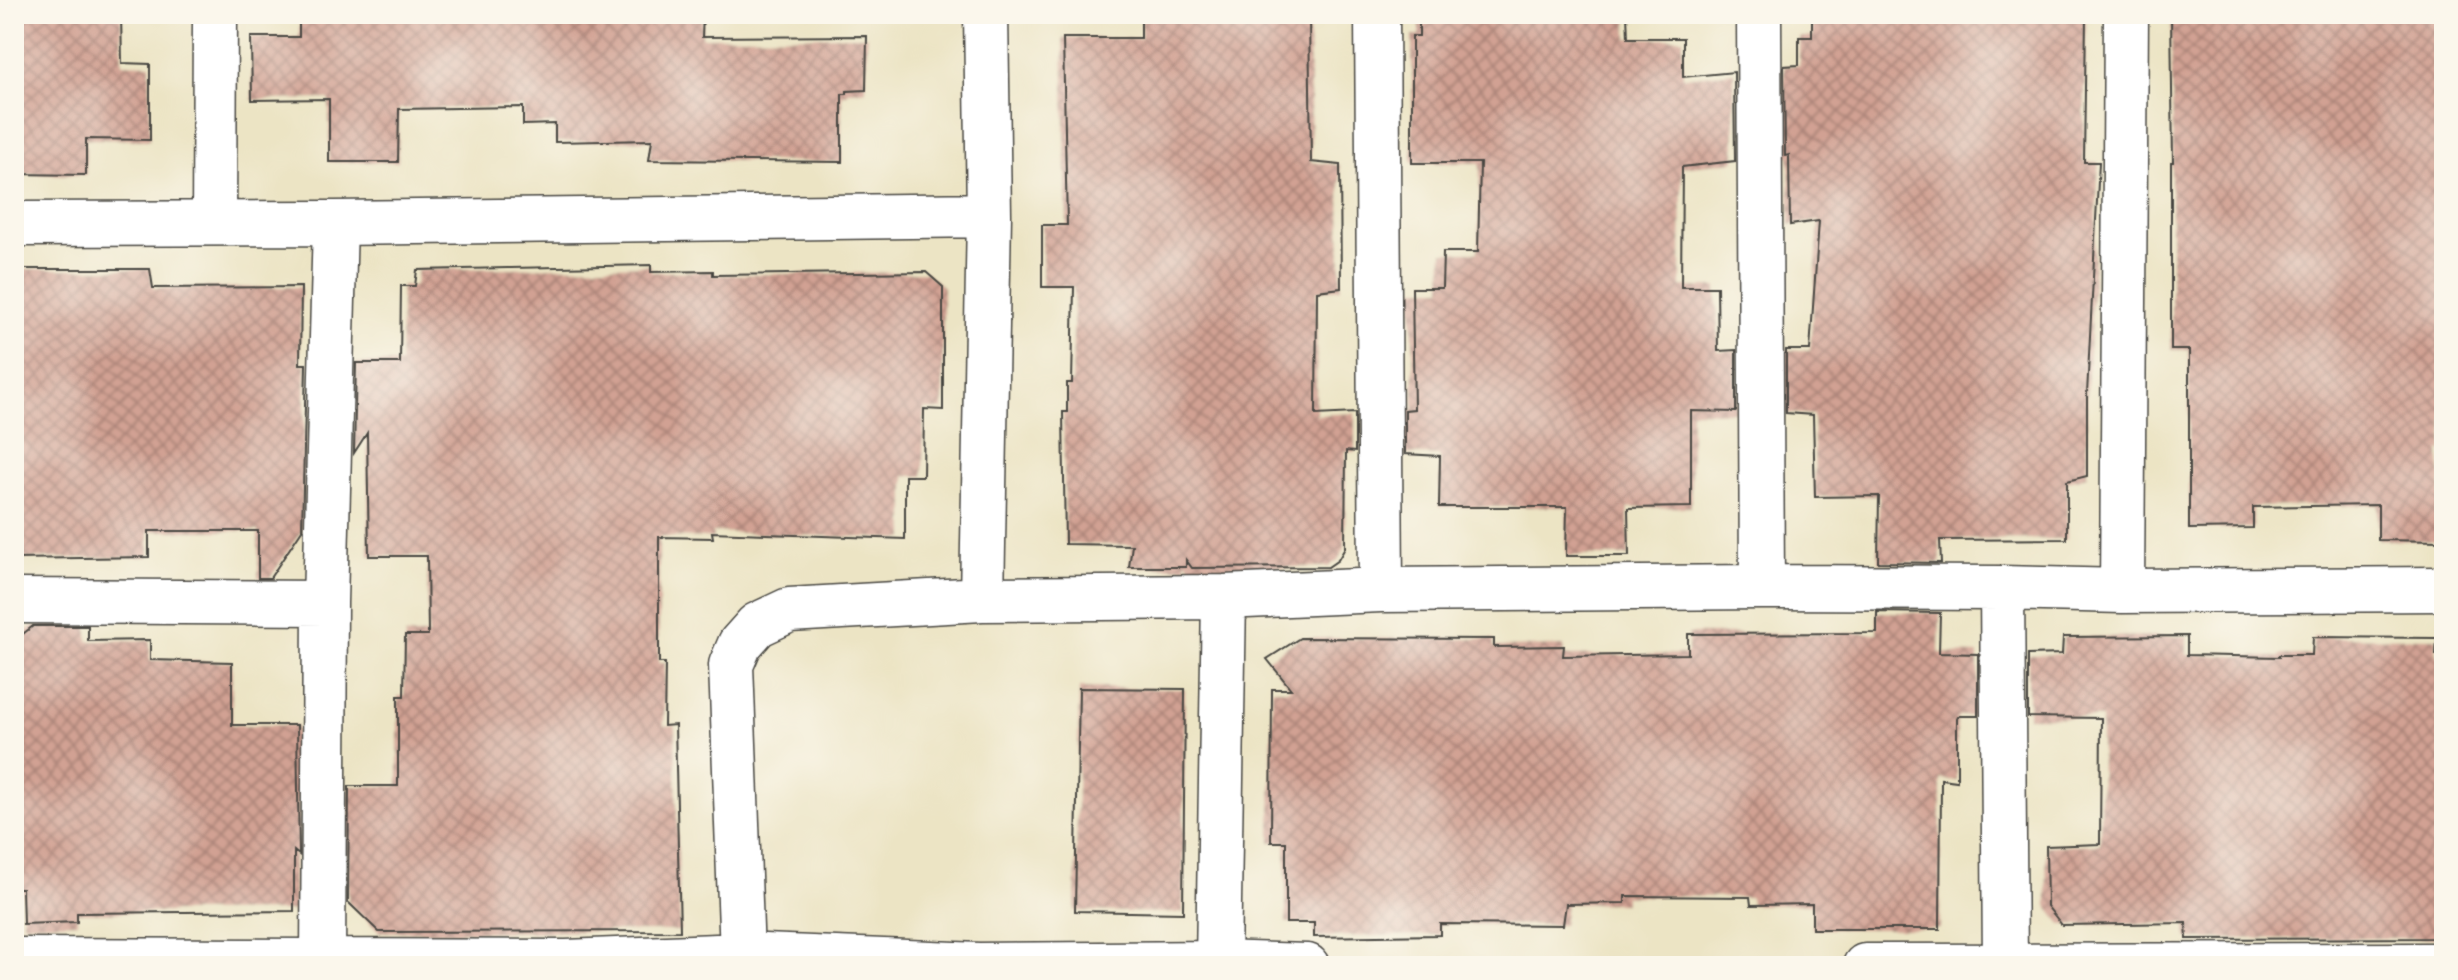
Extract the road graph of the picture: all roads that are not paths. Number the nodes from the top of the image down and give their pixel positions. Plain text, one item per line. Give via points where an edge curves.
1 (215, 14) edge
2 (986, 14) edge
3 (1377, 14) edge
4 (1759, 14) edge
5 (2126, 14) edge
6 (989, 215) junction
7 (214, 222) junction
8 (335, 223) junction
9 (14, 224) edge
10 (1762, 587) junction
11 (2002, 588) junction
12 (2444, 589) edge
13 (1381, 590) junction
14 (2122, 591) junction
15 (1224, 597) junction
16 (982, 599) junction
17 (14, 601) edge
18 (325, 603) junction
19 (742, 955) junction
20 (14, 960) edge
21 (323, 963) junction
22 (1218, 963) junction
23 (566, 964) edge
24 (979, 965) edge
25 (2005, 965) edge
26 (2444, 965) edge
27 (1307, 966) edge
28 (1865, 966) edge
29 (2435, 966) edge

1 - 7 street
2 - 6 street
3 - 13 street
4 - 10 street
5 - 14 street
6 - 8 street
6 - 16 street
7 - 8 street
7 - 9 street
8 - 18 street
10 - 11 street
10 - 13 street
11 - 14 street
11 - 25 street
12 - 14 street
13 - 15 street
15 - 16 street
15 - 22 street
16 - 19 street via 789,610 757,625 740,644 731,665
17 - 18 street
18 - 21 street
19 - 23 street
19 - 24 street
20 - 21 street
21 - 23 street
22 - 24 street
22 - 27 street
25 - 28 street
25 - 29 street
26 - 29 street

